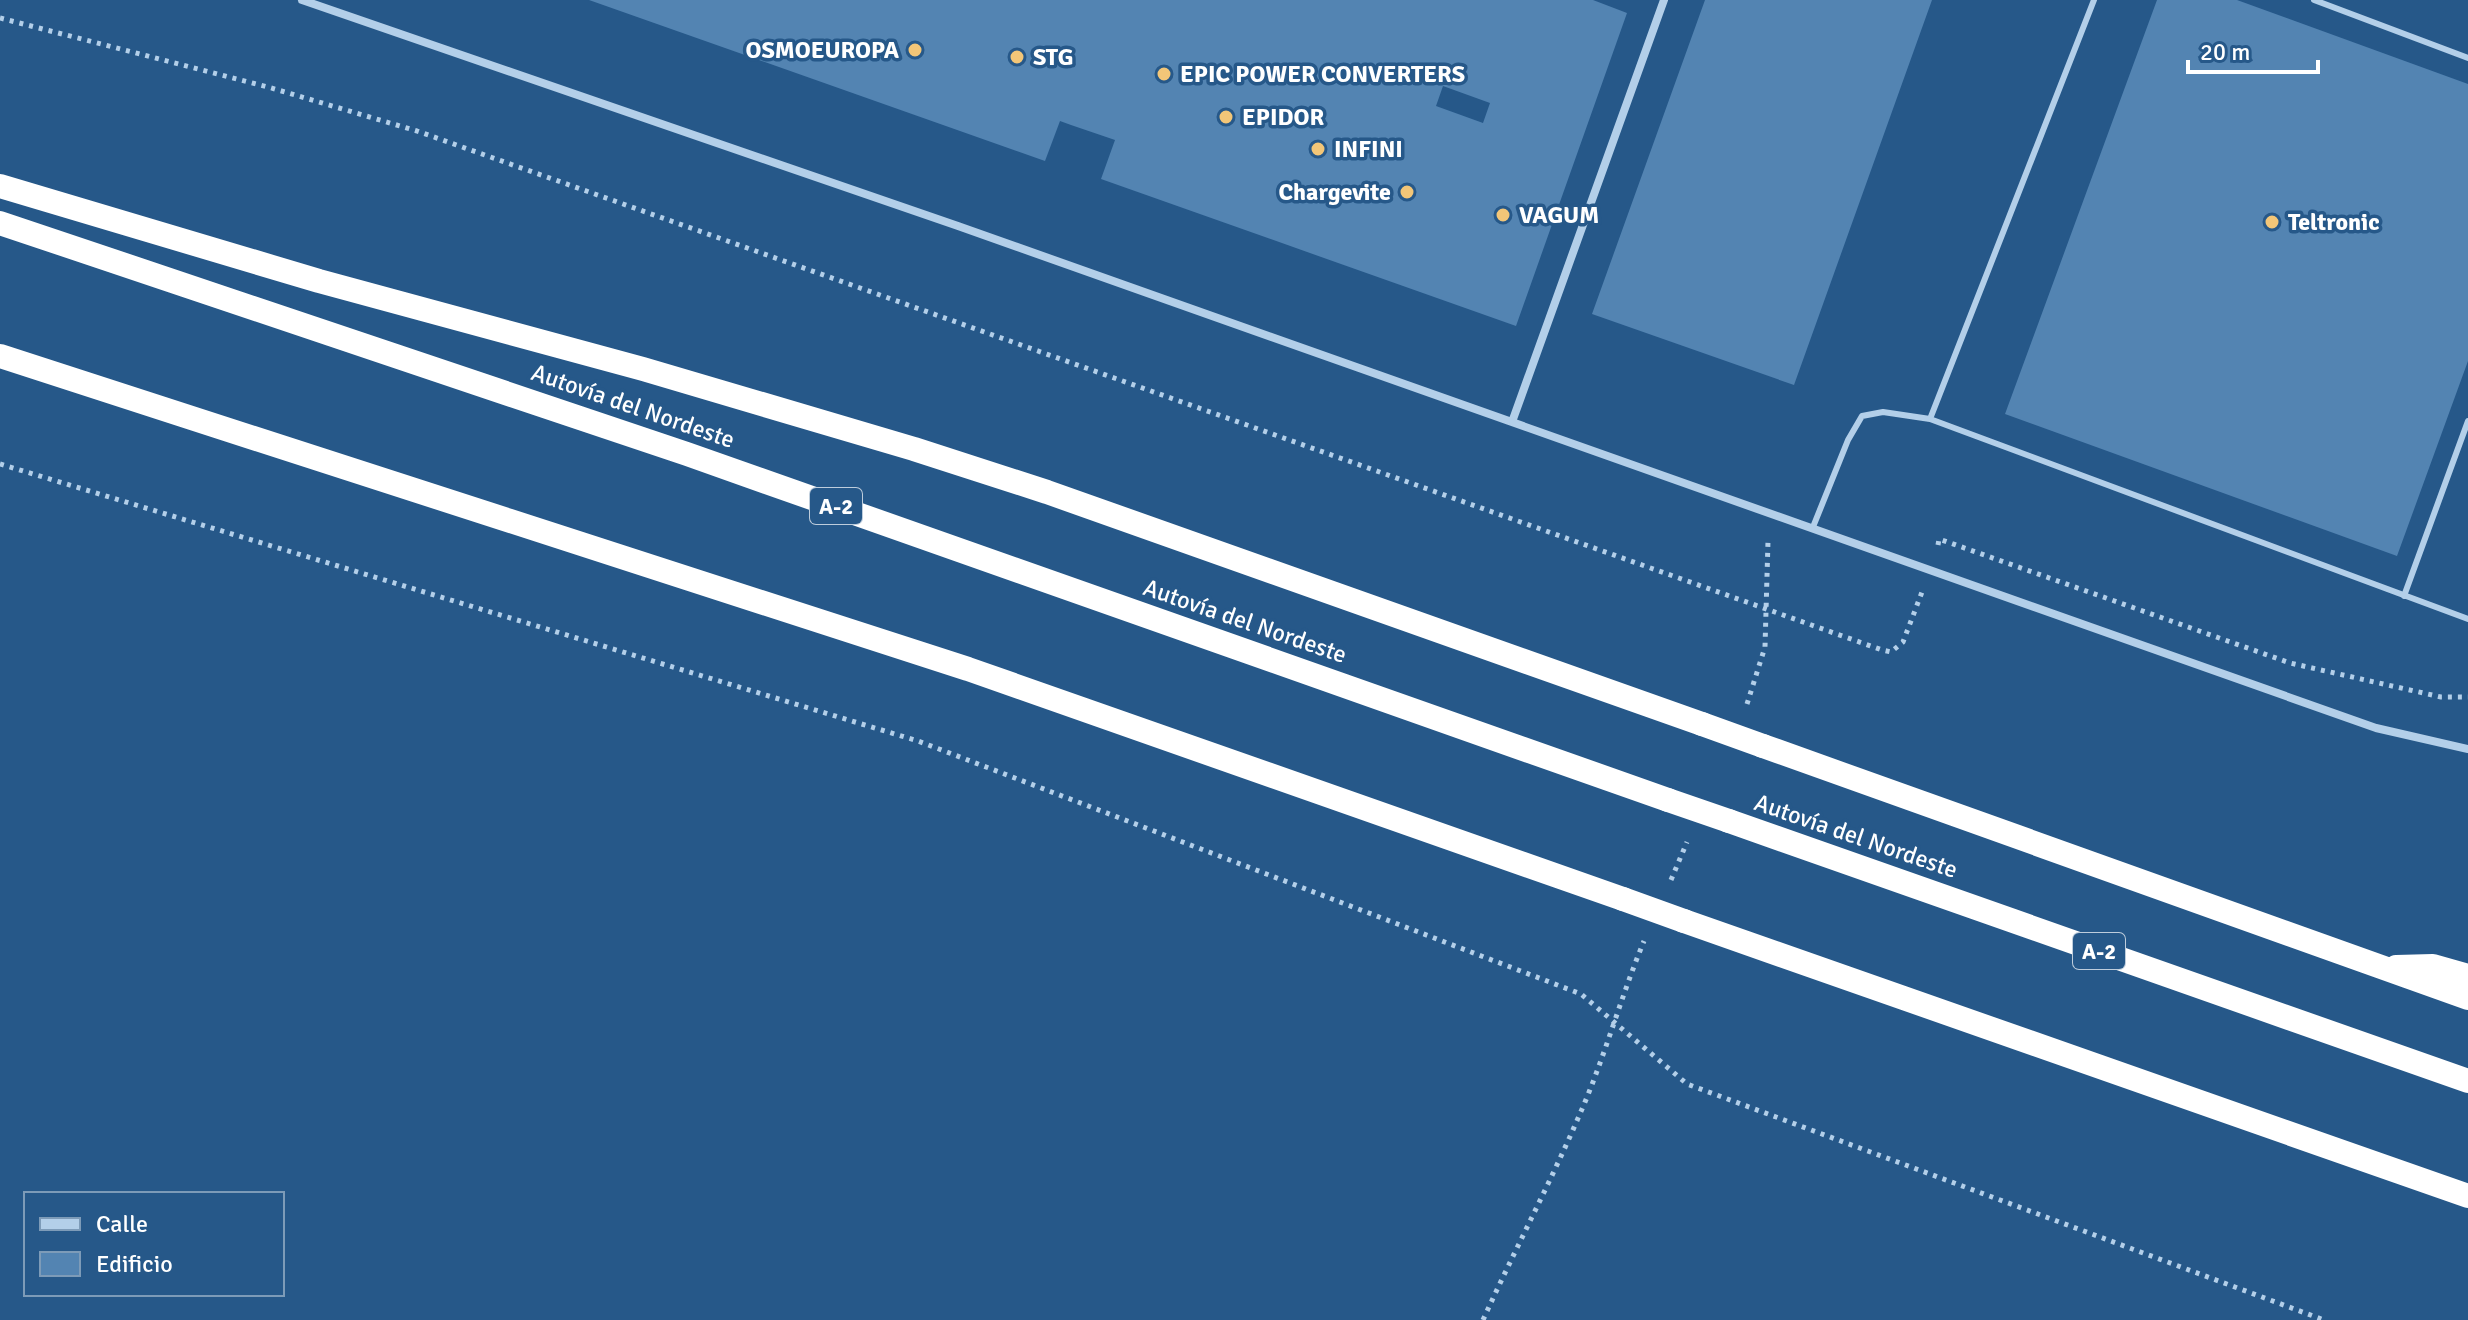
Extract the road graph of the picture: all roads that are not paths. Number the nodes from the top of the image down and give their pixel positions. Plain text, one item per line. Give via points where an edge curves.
1 (302, 0) edge
2 (1664, 0) edge
3 (2094, 0) edge
4 (2314, 0) edge
5 (2468, 58) edge
6 (0, 186) edge
7 (0, 223) edge
8 (0, 356) edge
9 (1930, 419) junction
10 (2468, 421) edge
11 (1512, 422) junction
12 (1813, 527) junction
13 (2404, 596) junction
14 (2468, 619) edge
15 (2468, 749) edge
16 (2380, 967) junction
17 (2468, 976) edge
18 (2468, 998) edge
19 (2468, 1081) edge
20 (2468, 1196) edge

1 - 11 street
2 - 11 street
3 - 9 lane
4 - 5 lane
6 - 16 highway, bridge via 643,369 1047,492
7 - 19 highway, Autovía del Nordeste / A-2, bridge via 702,459
8 - 20 highway, bridge via 968,669
9 - 12 lane via 1883,412 1862,416
9 - 13 lane
10 - 13 lane
11 - 12 street
12 - 15 street via 2376,728
13 - 14 lane
16 - 17 highway via 2433,966
16 - 18 highway

